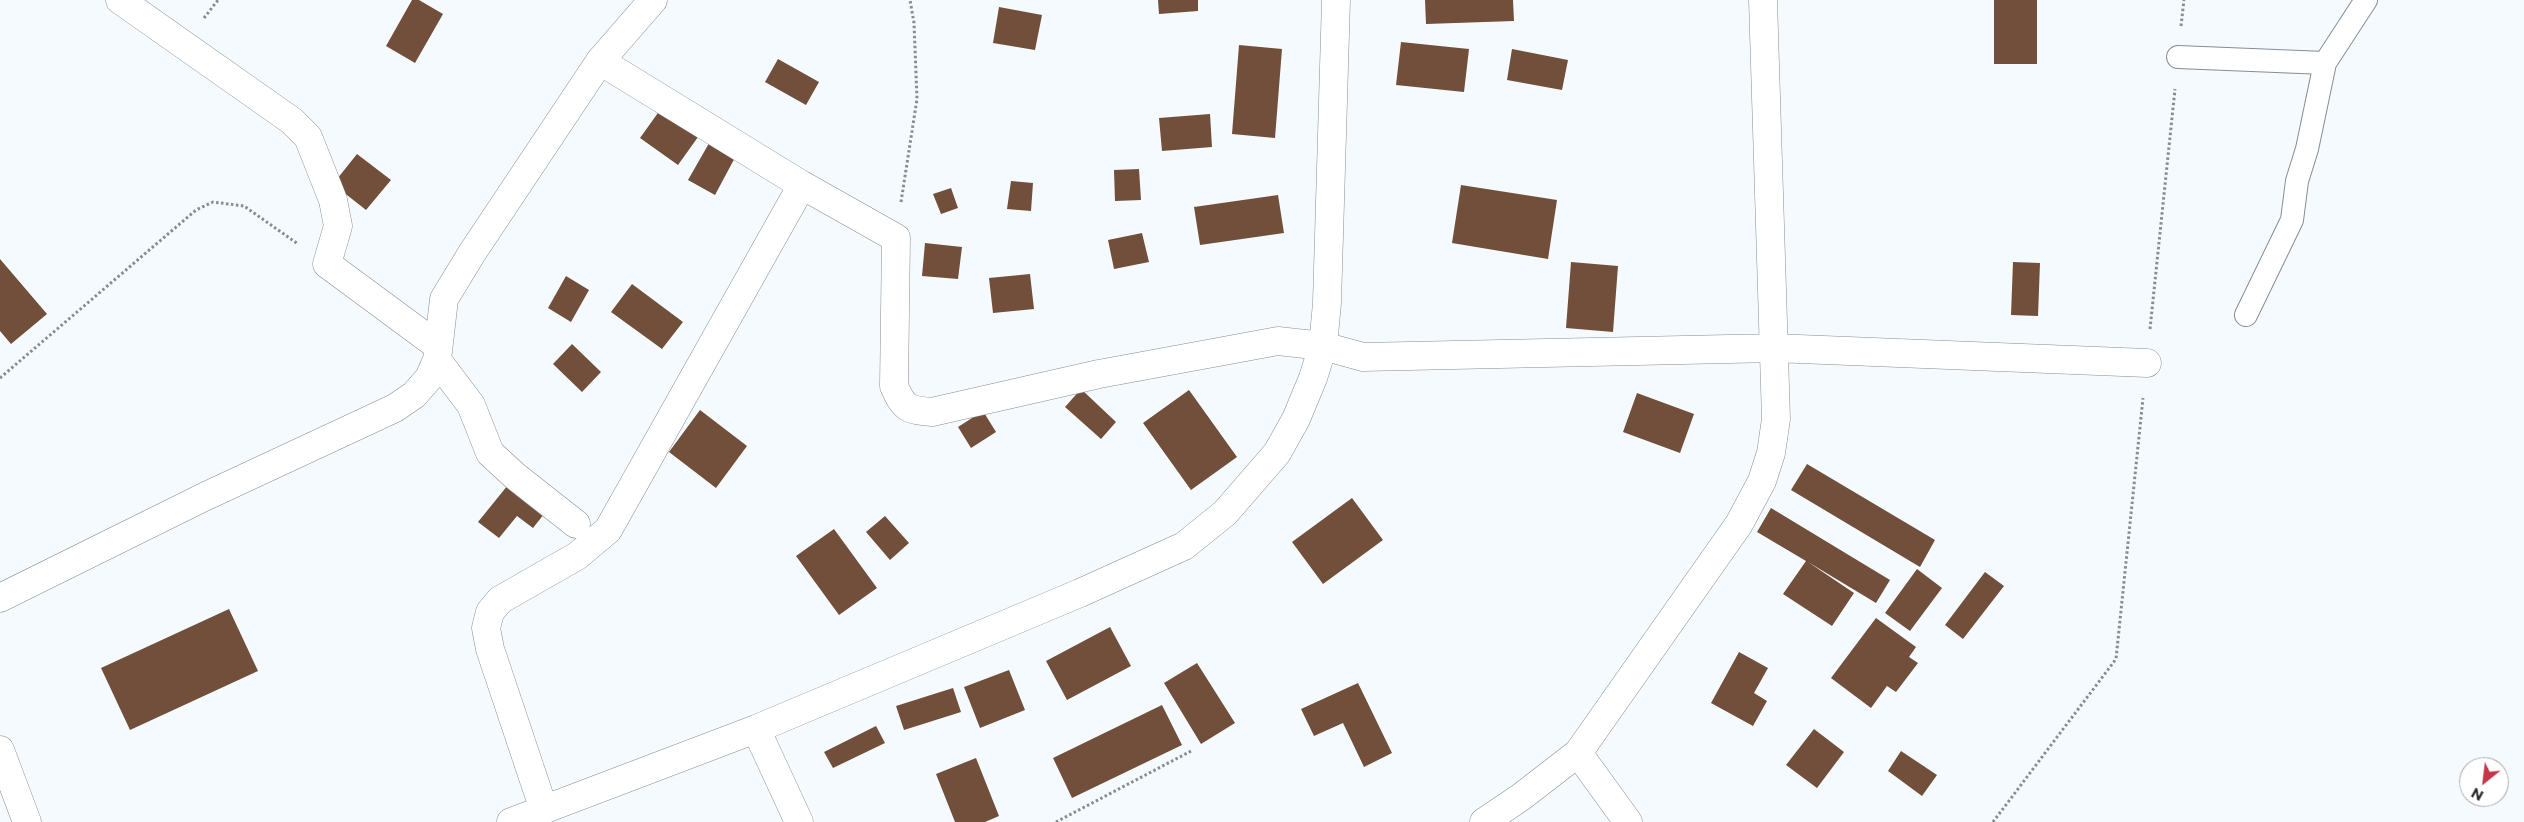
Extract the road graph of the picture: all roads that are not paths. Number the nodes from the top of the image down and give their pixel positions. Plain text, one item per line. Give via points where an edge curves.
1 (120, 0) edge
2 (653, 0) edge
3 (1336, 0) edge
4 (1763, 0) edge
5 (2366, 0) edge
6 (2178, 57) road end
7 (600, 61) junction
8 (2325, 63) junction
9 (802, 185) junction
10 (2246, 315) dead end
11 (1323, 346) junction
12 (1774, 348) junction
13 (438, 353) junction
14 (2147, 363) road end
15 (576, 524) dead end
16 (0, 598) edge
17 (756, 729) junction
18 (0, 750) edge
19 (1578, 753) junction
20 (544, 810) junction
21 (27, 822) edge
22 (511, 822) edge
23 (799, 822) edge
24 (1484, 822) edge
25 (1628, 822) edge

1 - 13 street via 292,121 308,137 325,175 338,226 327,264
2 - 7 street
3 - 11 street
4 - 12 street
5 - 8 lane
6 - 8 lane
7 - 9 street
7 - 13 street via 444,298
8 - 10 lane via 2297,181 2292,220
9 - 11 street via 896,238 894,386 902,404 913,411 932,412 1099,374 1278,341
9 - 20 street via 608,530 577,556 500,600 490,612 486,628 490,649
11 - 12 street via 1363,357
11 - 17 street via 1296,418 1278,453 1225,513 1184,546
12 - 14 street
12 - 19 street via 1776,418 1771,454 1762,481 1739,524
13 - 15 street via 471,405 490,453
13 - 16 street via 429,378 414,395 395,408 204,497
17 - 20 street
17 - 23 street
18 - 21 street
19 - 24 street
19 - 25 street
20 - 22 street

